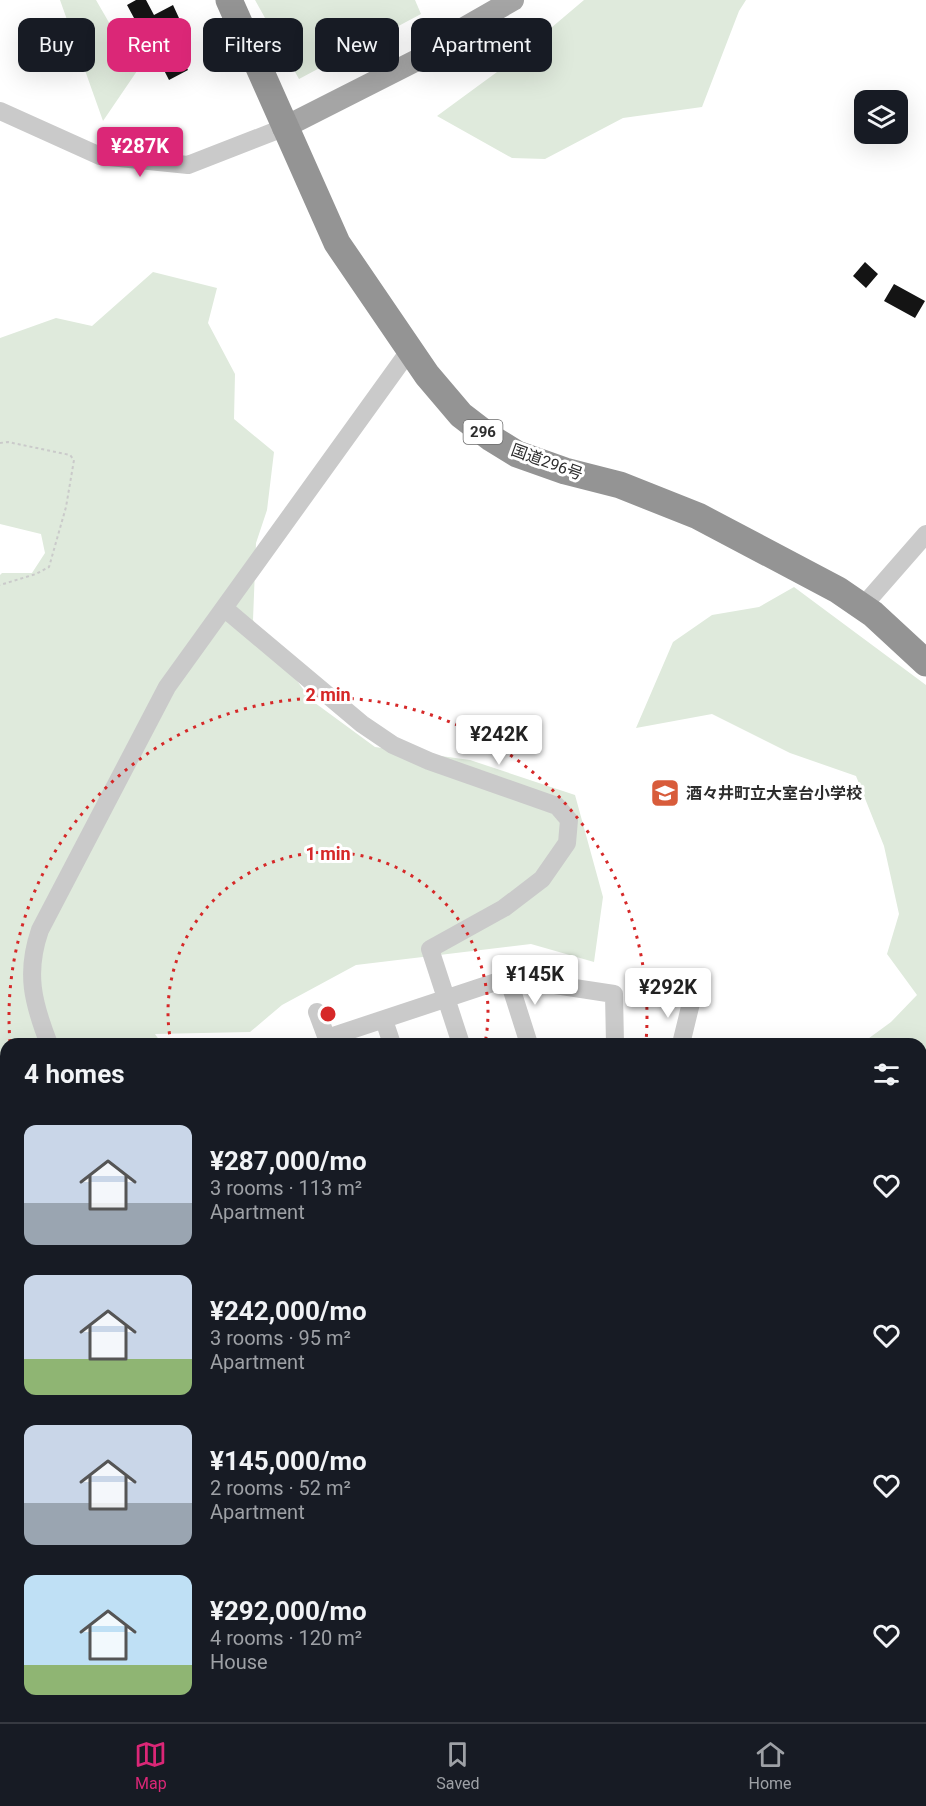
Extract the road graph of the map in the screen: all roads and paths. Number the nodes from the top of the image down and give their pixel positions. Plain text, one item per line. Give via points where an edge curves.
1 (229, 0) edge
2 (513, 0) edge
3 (0, 111) edge
4 (284, 128) junction
5 (412, 351) junction
6 (0, 443) edge
7 (926, 534) edge
8 (0, 585) edge
9 (863, 606) junction
10 (224, 608) junction
11 (926, 663) edge
12 (508, 978) junction
13 (446, 1000) junction
14 (691, 1003) dead end
15 (317, 1011) dead end
16 (384, 1020) junction
17 (47, 1038) edge
18 (327, 1038) edge
19 (336, 1038) edge
20 (390, 1038) edge
21 (459, 1038) edge
22 (527, 1038) edge
23 (615, 1038) edge
24 (682, 1038) edge

1 - 4 highway, 国道296号 / 296
2 - 4 main road via 457,32 429,54
3 - 4 street via 100,156 188,165
4 - 5 highway, 国道296号 / 296 via 337,243
5 - 9 highway, 国道296号 / 296 via 461,415 517,454 620,485 698,516
5 - 10 street
6 - 8 path via 70,455 74,460 66,507 48,567
7 - 9 street
9 - 11 highway, 国道296号 / 296
10 - 13 street via 393,745 556,806 569,820 567,843 542,879 504,908 430,949
10 - 17 street via 167,687 40,930 31,955 31,976
12 - 13 street
12 - 22 street
12 - 23 street via 614,994
13 - 16 street
13 - 21 street
14 - 24 street
15 - 18 street
16 - 19 street
16 - 20 street

